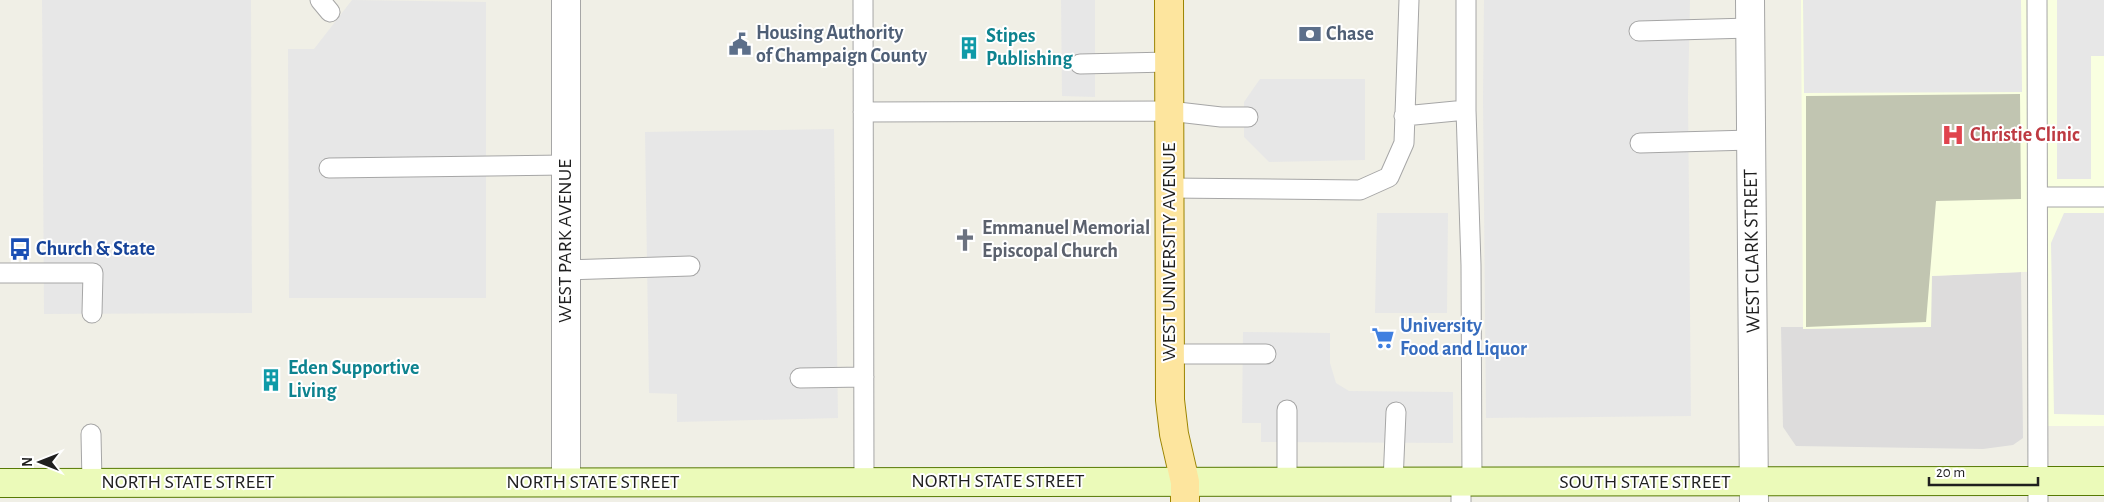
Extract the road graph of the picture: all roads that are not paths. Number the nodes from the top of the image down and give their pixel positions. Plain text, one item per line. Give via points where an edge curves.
1 (566, 0) edge
2 (863, 0) edge
3 (1169, 0) edge
4 (1466, 0) edge
5 (1750, 0) edge
6 (2037, 0) edge
7 (1412, 2) edge
8 (1750, 28) junction
9 (1639, 31) dead end
10 (1169, 62) junction
11 (1080, 64) dead end
12 (1169, 110) junction
13 (1466, 110) junction
14 (863, 112) junction
15 (1404, 116) junction
16 (1248, 117) dead end
17 (1751, 140) junction
18 (1640, 143) dead end
19 (565, 165) junction
20 (329, 168) dead end
21 (1169, 188) junction
22 (2038, 197) junction
23 (2104, 197) edge
24 (690, 266) dead end
25 (565, 270) junction
26 (0, 273) edge
27 (92, 313) dead end
28 (1170, 354) junction
29 (1266, 354) dead end
30 (864, 377) junction
31 (800, 378) dead end
32 (1287, 410) dead end
33 (1396, 412) dead end
34 (91, 434) dead end
35 (864, 481) junction
36 (2104, 481) edge
37 (92, 482) junction
38 (566, 482) junction
39 (1288, 482) junction
40 (1393, 482) junction
41 (0, 483) edge
42 (1464, 489) edge
43 (1185, 492) edge
44 (1754, 492) edge
45 (2038, 492) edge

1 - 19 street, WEST PARK AVENUE
2 - 14 lane
3 - 10 main road, WEST UNIVERSITY AVENUE
4 - 13 lane
5 - 8 street, WEST CLARK STREET
6 - 22 lane
7 - 15 lane
8 - 9 lane
8 - 17 street, WEST CLARK STREET
10 - 11 lane
10 - 12 main road, WEST UNIVERSITY AVENUE
12 - 14 lane
12 - 16 lane
12 - 21 main road, WEST UNIVERSITY AVENUE
13 - 15 lane
13 - 42 lane via 1471,265
14 - 30 lane
15 - 21 lane via 1404,143 1389,177 1360,190
17 - 18 lane
17 - 44 street, WEST CLARK STREET
19 - 20 lane
19 - 25 street, WEST PARK AVENUE
21 - 28 main road, WEST UNIVERSITY AVENUE
22 - 23 lane
22 - 45 lane
24 - 25 lane
25 - 38 street, WEST PARK AVENUE
26 - 27 lane via 94,273
28 - 29 lane
28 - 43 main road, WEST UNIVERSITY AVENUE via 1170,409
30 - 31 lane
30 - 35 lane
32 - 39 lane
33 - 40 lane
34 - 37 lane
35 - 38 main road, NORTH STATE STREET
35 - 43 main road, NORTH STATE STREET
36 - 45 main road, SOUTH STATE STREET
37 - 38 main road, NORTH STATE STREET
37 - 41 main road, NORTH STATE STREET
39 - 40 main road, SOUTH STATE STREET
39 - 43 main road, SOUTH STATE STREET
40 - 42 main road, SOUTH STATE STREET
42 - 44 main road, SOUTH STATE STREET
44 - 45 main road, SOUTH STATE STREET

